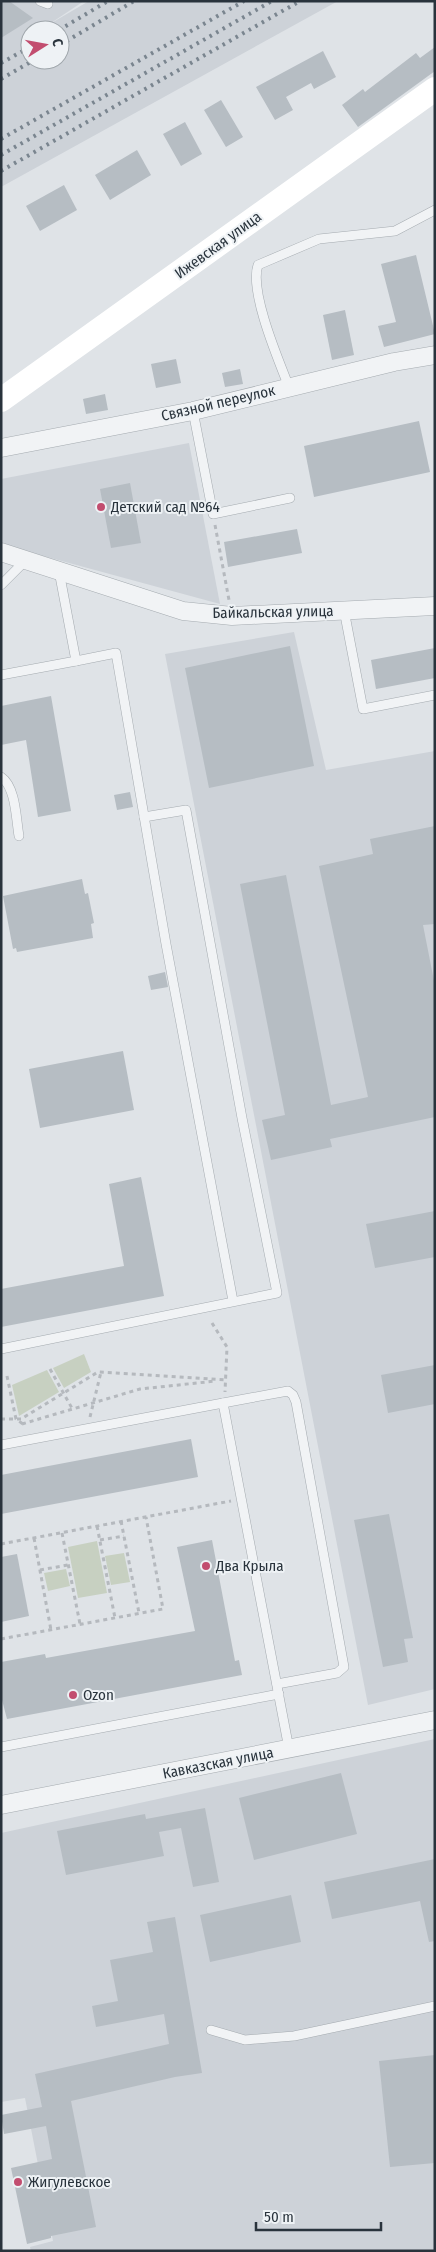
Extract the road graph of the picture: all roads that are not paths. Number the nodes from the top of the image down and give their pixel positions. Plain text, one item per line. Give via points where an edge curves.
1 (435, 89) edge
2 (435, 210) edge
3 (435, 355) edge
4 (289, 387) junction
5 (1, 400) edge
6 (193, 411) junction
7 (1, 448) edge
8 (290, 498) dead end
9 (1, 552) edge
10 (25, 561) junction
11 (59, 571) junction
12 (1, 586) edge
13 (435, 606) edge
14 (344, 610) junction
15 (76, 661) junction
16 (1, 675) edge
17 (435, 695) edge
18 (1, 777) edge
19 (144, 818) junction
20 (19, 836) dead end
21 (234, 1301) junction
22 (1, 1349) edge
23 (224, 1403) junction
24 (1, 1445) edge
25 (277, 1684) junction
26 (279, 1694) junction
27 (435, 1720) edge
28 (1, 1747) edge
29 (289, 1749) junction
30 (1, 1804) edge
31 (435, 2006) edge
32 (211, 2030) dead end

1 - 5 street, Ижевская улица
2 - 4 lane via 395,231 319,239 258,264 254,274 258,295
3 - 4 street, Связной переулок
4 - 6 street, Связной переулок
6 - 7 street, Связной переулок
6 - 8 lane via 214,514
9 - 10 street, Байкальская улица
10 - 11 street, Байкальская улица
10 - 12 lane
11 - 14 street, Байкальская улица via 183,611 232,616
11 - 15 lane
13 - 14 street, Байкальская улица
14 - 17 lane via 364,709
15 - 16 lane
15 - 19 lane via 116,653
18 - 20 lane via 10,790
19 - 21 lane
19 - 21 lane via 186,810 277,1293
21 - 22 lane
23 - 24 lane
23 - 25 lane
23 - 25 lane via 288,1391 293,1394 343,1652 344,1667 341,1671
25 - 26 lane
26 - 28 lane
26 - 29 lane
27 - 29 street, Кавказская улица
29 - 30 street, Кавказская улица
31 - 32 lane via 294,2036 245,2040

